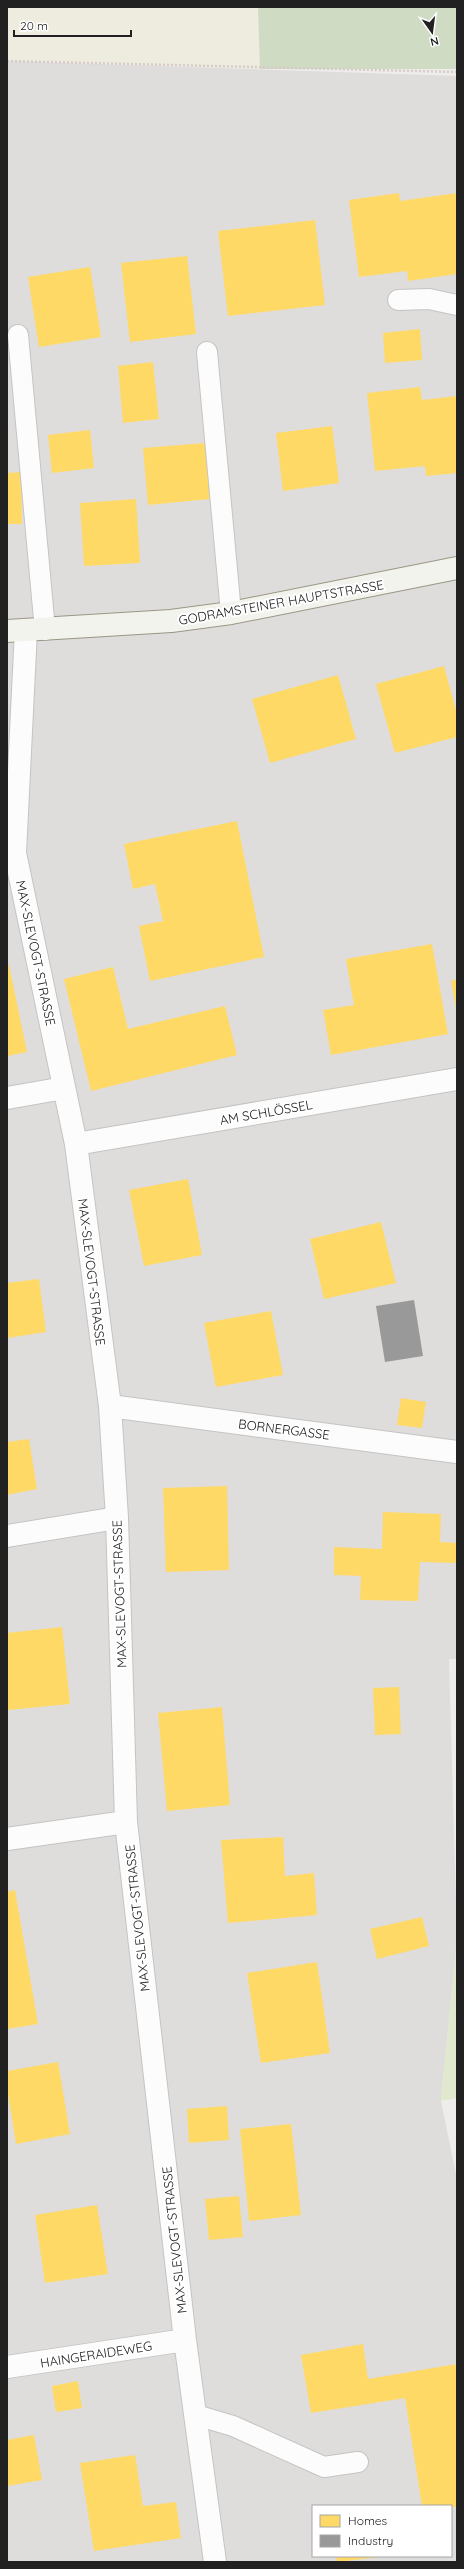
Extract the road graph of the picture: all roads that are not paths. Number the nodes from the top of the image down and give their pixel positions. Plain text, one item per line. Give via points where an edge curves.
1 (398, 300) dead end
2 (457, 305) edge
3 (18, 335) dead end
4 (207, 352) dead end
5 (457, 568) edge
6 (231, 613) junction
7 (26, 630) edge
8 (457, 1079) edge
9 (64, 1088) junction
10 (7, 1098) edge
11 (76, 1144) junction
12 (110, 1406) junction
13 (457, 1452) edge
14 (117, 1518) junction
15 (7, 1536) edge
16 (126, 1822) junction
17 (7, 1838) edge
18 (185, 2340) junction
19 (7, 2367) edge
20 (196, 2415) junction
21 (358, 2462) dead end
22 (215, 2562) edge

1 - 2 lane via 429,299
3 - 7 lane
4 - 6 lane
5 - 6 street, GODRAMSTEINER HAUPTSTRASSE
6 - 7 street, GODRAMSTEINER HAUPTSTRASSE via 170,621
7 - 9 street, MAX-SLEVOGT-STRASSE via 16,853
8 - 11 street, AM SCHLÖSSEL
9 - 10 street
9 - 11 street, MAX-SLEVOGT-STRASSE
11 - 12 street, MAX-SLEVOGT-STRASSE
12 - 13 street, BORNERGASSE
12 - 14 street, MAX-SLEVOGT-STRASSE
14 - 15 street
14 - 16 street, MAX-SLEVOGT-STRASSE
16 - 17 street
16 - 18 street, MAX-SLEVOGT-STRASSE
18 - 19 street, HAINGERAIDEWEG
18 - 20 street, MAX-SLEVOGT-STRASSE
20 - 21 lane via 234,2426 324,2467
20 - 22 street, MAX-SLEVOGT-STRASSE

